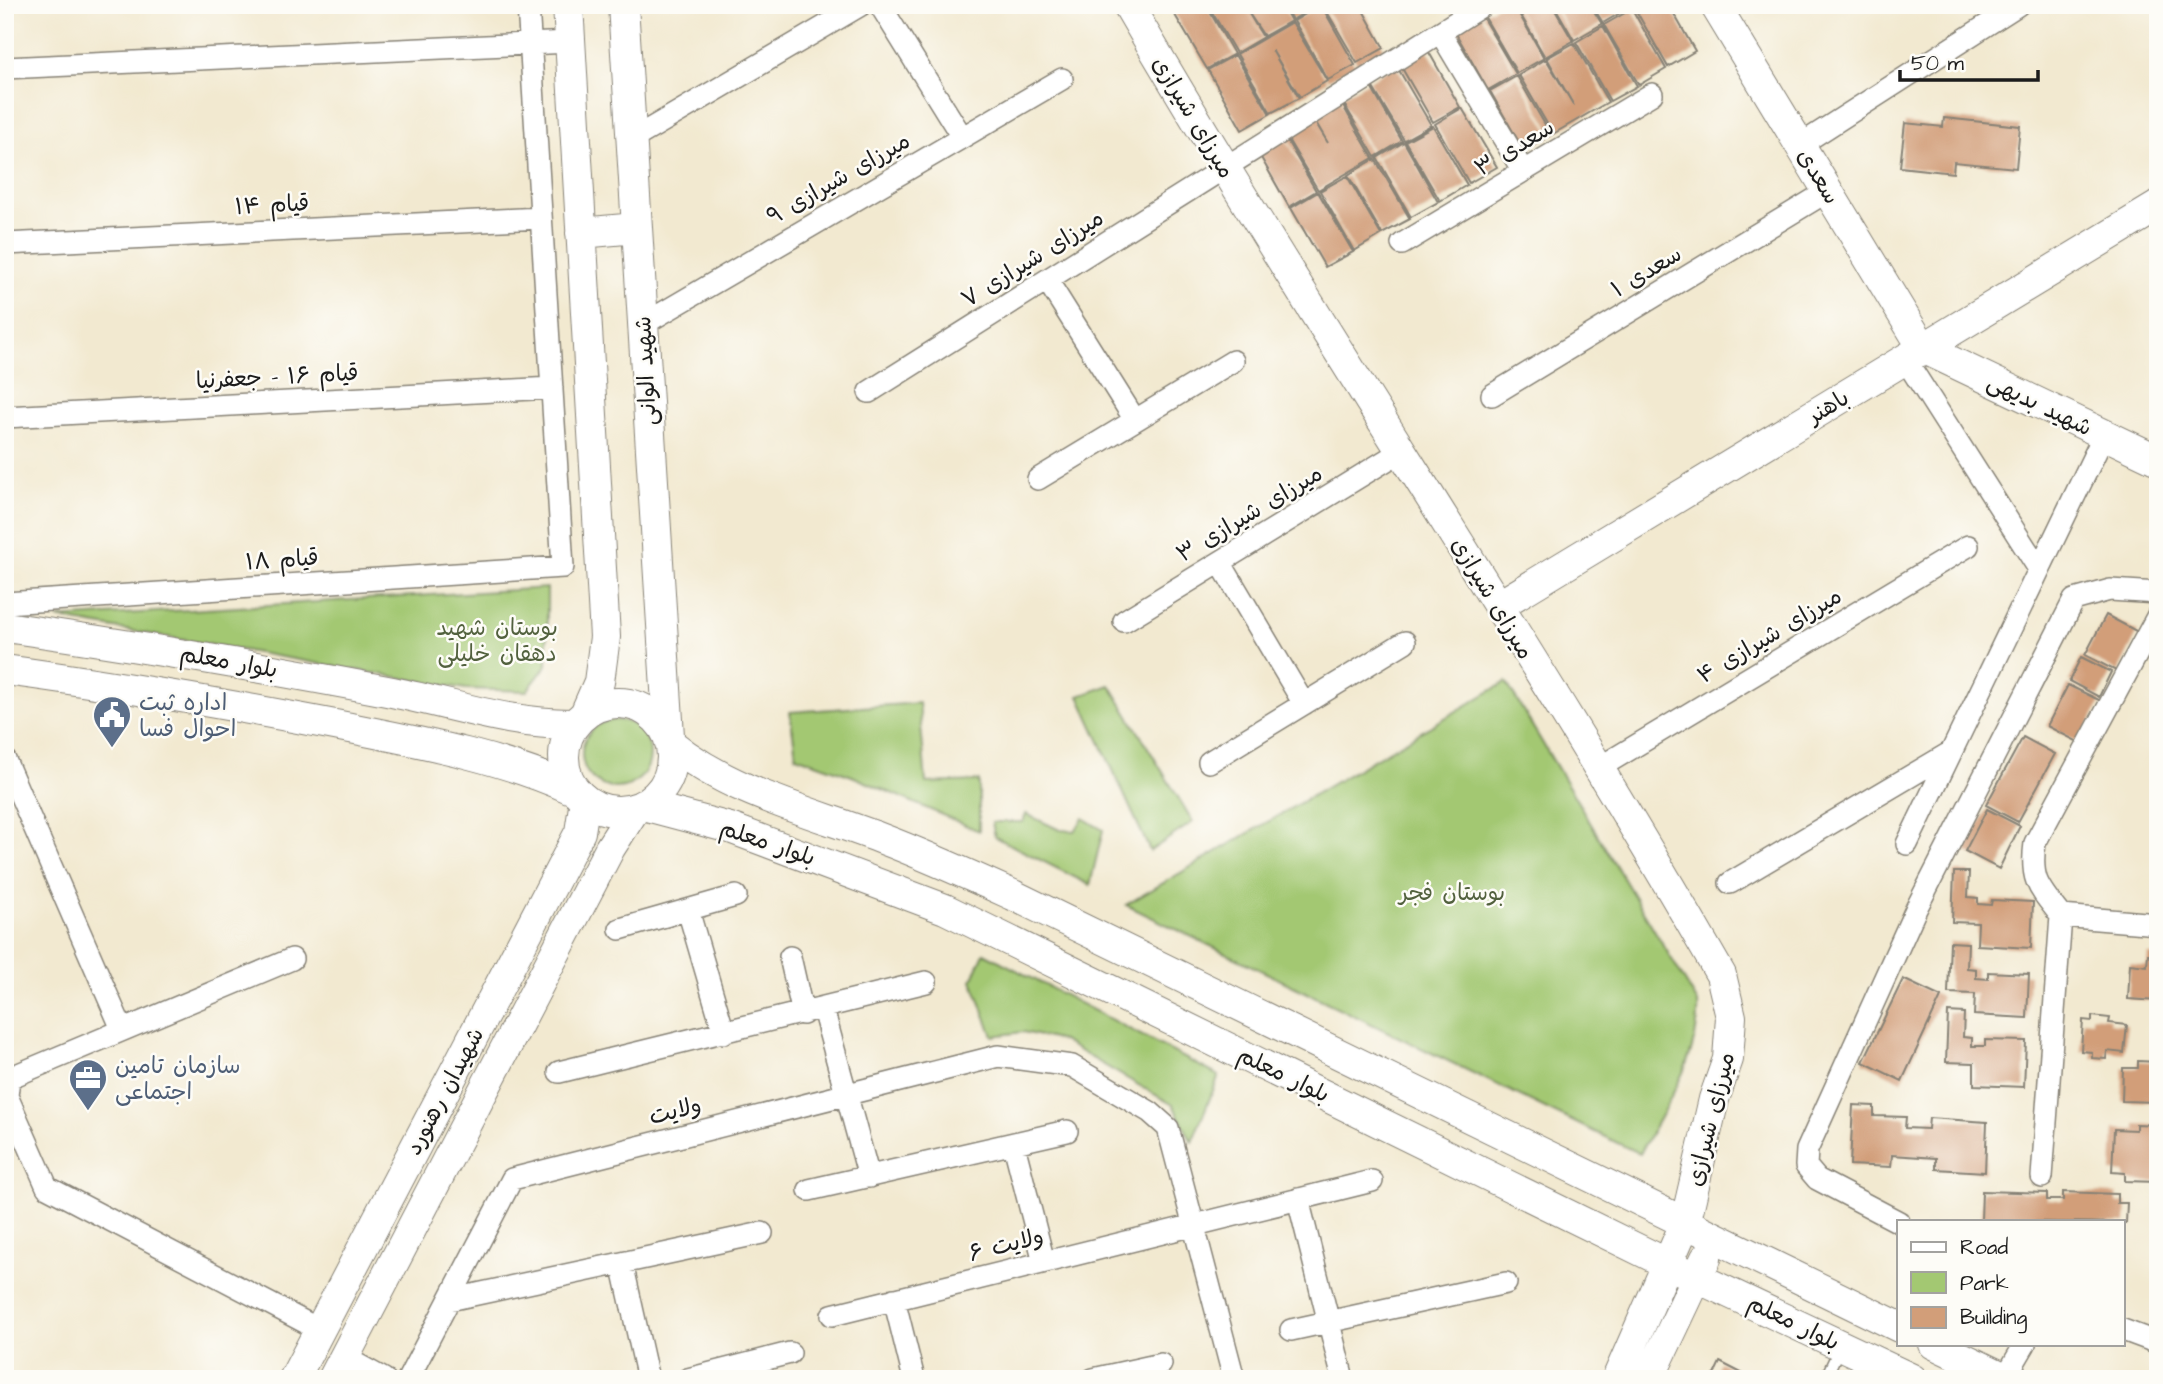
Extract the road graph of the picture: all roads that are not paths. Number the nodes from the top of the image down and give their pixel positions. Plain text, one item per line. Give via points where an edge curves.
1 (528, 5) edge
2 (568, 5) edge
3 (623, 5) edge
4 (861, 5) edge
5 (880, 5) edge
6 (1128, 5) edge
7 (1483, 5) edge
8 (1715, 5) edge
9 (2018, 5) edge
10 (1440, 32) junction
11 (570, 42) junction
12 (531, 43) junction
13 (5, 68) edge
14 (1062, 79) dead end
15 (1652, 94) dead end
16 (962, 137) junction
17 (631, 140) junction
18 (1800, 145) junction
19 (1224, 169) junction
20 (1523, 171) junction
21 (1828, 191) junction
22 (2158, 206) edge
23 (541, 218) junction
24 (636, 228) junction
25 (581, 233) junction
26 (5, 244) edge
27 (1402, 244) dead end
28 (1047, 280) junction
29 (642, 325) junction
30 (1914, 353) junction
31 (1233, 361) dead end
32 (552, 388) junction
33 (869, 392) dead end
34 (1492, 396) dead end
35 (5, 417) edge
36 (1135, 420) junction
37 (2104, 435) junction
38 (1403, 450) junction
39 (2158, 460) edge
40 (1038, 479) dead end
41 (1968, 546) dead end
42 (1220, 562) junction
43 (2039, 569) junction
44 (2158, 593) edge
45 (5, 603) edge
46 (1498, 606) junction
47 (2158, 615) edge
48 (1124, 621) dead end
49 (5, 627) edge
50 (1405, 642) dead end
51 (5, 670) edge
52 (1304, 704) junction
53 (580, 719) junction
54 (670, 740) junction
55 (1951, 752) junction
56 (5, 760) edge
57 (1209, 762) dead end
58 (1597, 769) junction
59 (580, 795) junction
60 (639, 807) junction
61 (1908, 844) dead end
62 (1730, 883) dead end
63 (736, 896) dead end
64 (688, 910) junction
65 (2061, 916) junction
66 (2158, 924) edge
67 (620, 929) dead end
68 (790, 957) dead end
69 (292, 959) dead end
70 (926, 982) dead end
71 (813, 1012) junction
72 (122, 1029) junction
73 (724, 1033) junction
74 (559, 1072) dead end
75 (845, 1094) junction
76 (1067, 1131) dead end
77 (1014, 1144) junction
78 (869, 1177) junction
79 (2042, 1177) dead end
80 (1372, 1181) dead end
81 (809, 1190) dead end
82 (1298, 1199) junction
83 (1897, 1221) edge
84 (1685, 1224) junction
85 (1194, 1225) junction
86 (762, 1233) dead end
87 (1716, 1239) junction
88 (1044, 1262) junction
89 (622, 1263) junction
90 (1668, 1264) junction
91 (1697, 1276) junction
92 (1506, 1283) dead end
93 (894, 1299) junction
94 (449, 1300) junction
95 (832, 1315) dead end
96 (1329, 1321) junction
97 (1897, 1326) edge
98 (320, 1329) junction
99 (1291, 1330) dead end
100 (2124, 1330) edge
101 (2158, 1343) edge
102 (1841, 1345) junction
103 (1938, 1346) edge
104 (2024, 1346) edge
105 (790, 1353) dead end
106 (1161, 1364) dead end
107 (338, 1368) edge
108 (2006, 1378) edge
109 (294, 1379) edge
110 (384, 1379) edge
111 (408, 1379) edge
112 (648, 1379) edge
113 (688, 1379) edge
114 (914, 1379) edge
115 (1093, 1379) edge
116 (1234, 1379) edge
117 (1342, 1379) edge
118 (1617, 1379) edge
119 (1649, 1379) edge
120 (1825, 1379) edge
121 (1912, 1379) edge

1 - 12 street
2 - 11 street
3 - 17 street, شهید الوانی
4 - 17 street
5 - 16 street
6 - 19 street, میرزای شیرازی
7 - 10 street, میرزای شیرازی ۷
8 - 18 street, سعدی
9 - 18 street
10 - 19 street, میرزای شیرازی ۷
10 - 20 street
11 - 12 street
11 - 25 street
12 - 13 street
12 - 23 street
14 - 16 street, میرزای شیرازی ۹
15 - 20 street, سعدی ۳
16 - 29 street, میرزای شیرازی ۹
17 - 24 street, شهید الوانی
18 - 21 street, سعدی
19 - 28 street, میرزای شیرازی ۷
19 - 38 street, میرزای شیرازی
20 - 27 street, سعدی ۳
21 - 30 street, سعدی
21 - 34 street, سعدی ۱
22 - 30 street, باهنر
23 - 26 street, قیام ۱۴
23 - 32 street
24 - 25 street
24 - 29 street, شهید الوانی
25 - 53 street via 605,637 599,682
28 - 33 street, میرزای شیرازی ۷
28 - 36 street
29 - 54 street, شهید الوانی
30 - 37 street, شهید بدیهی
30 - 43 street
30 - 46 street, باهنر
31 - 36 street
32 - 35 street, قیام ۱۶ - جعفرنیا
32 - 45 street, قیام ۱۸ via 563,567
36 - 40 street
37 - 39 street, شهید بدیهی
37 - 43 street
38 - 42 street, میرزای شیرازی ۳
38 - 46 street, میرزای شیرازی
41 - 58 street, میرزای شیرازی ۴
42 - 48 street, میرزای شیرازی ۳
42 - 52 street
43 - 55 street
44 - 83 street via 2110,590 2074,600 1916,909 1807,1150 1807,1166 1816,1179
46 - 58 street, میرزای شیرازی
47 - 65 street via 2035,842 2031,870
49 - 53 street, بلوار معلم via 173,651 540,724
50 - 52 street
51 - 59 street, بلوار معلم via 166,692 385,735 532,771
52 - 57 street
53 - 54 street via 611,703 639,706 656,719
53 - 59 street via 564,750 565,771
54 - 60 street via 669,778 662,790
54 - 84 street, بلوار معلم via 697,765 1013,895
55 - 61 street
55 - 62 street
56 - 72 street
58 - 84 street, میرزای شیرازی via 1721,975 1731,1017 1728,1059
59 - 60 street via 611,811
59 - 98 street, شهیدان رهنورد via 580,832
60 - 90 street, بلوار معلم via 730,828 944,909
60 - 107 street, شهیدان رهنورد via 610,848
63 - 64 street
64 - 67 street
64 - 73 street
65 - 66 street
65 - 79 street
68 - 71 street
69 - 72 street
70 - 71 street
71 - 73 street
71 - 75 street
72 - 98 street via 9,1078 7,1096 47,1188
73 - 74 street
75 - 78 street
75 - 85 street, ولایت via 998,1056 1072,1066 1150,1112 1167,1128
75 - 94 street, ولایت via 512,1179
76 - 77 street
77 - 78 street
77 - 88 street
78 - 81 street
80 - 82 street, ولایت ۶
82 - 85 street, ولایت ۶
82 - 96 street
84 - 87 street, بلوار معلم
84 - 90 street, میرزای شیرازی
85 - 88 street, ولایت ۶
85 - 116 street
86 - 89 street
87 - 91 street
87 - 97 street, بلوار معلم
88 - 93 street, ولایت ۶
89 - 94 street
89 - 112 street
90 - 91 street, بلوار معلم
90 - 118 street, میرزای شیرازی
91 - 102 street, بلوار معلم
91 - 119 street
92 - 96 street
93 - 95 street, ولایت ۶
93 - 114 street
94 - 111 street, ولایت
96 - 99 street
96 - 117 street
98 - 109 street, شهیدان رهنورد
100 - 101 street
102 - 120 lane
102 - 121 street, بلوار معلم
103 - 108 street
104 - 108 street
105 - 113 street
106 - 115 street
107 - 110 street

